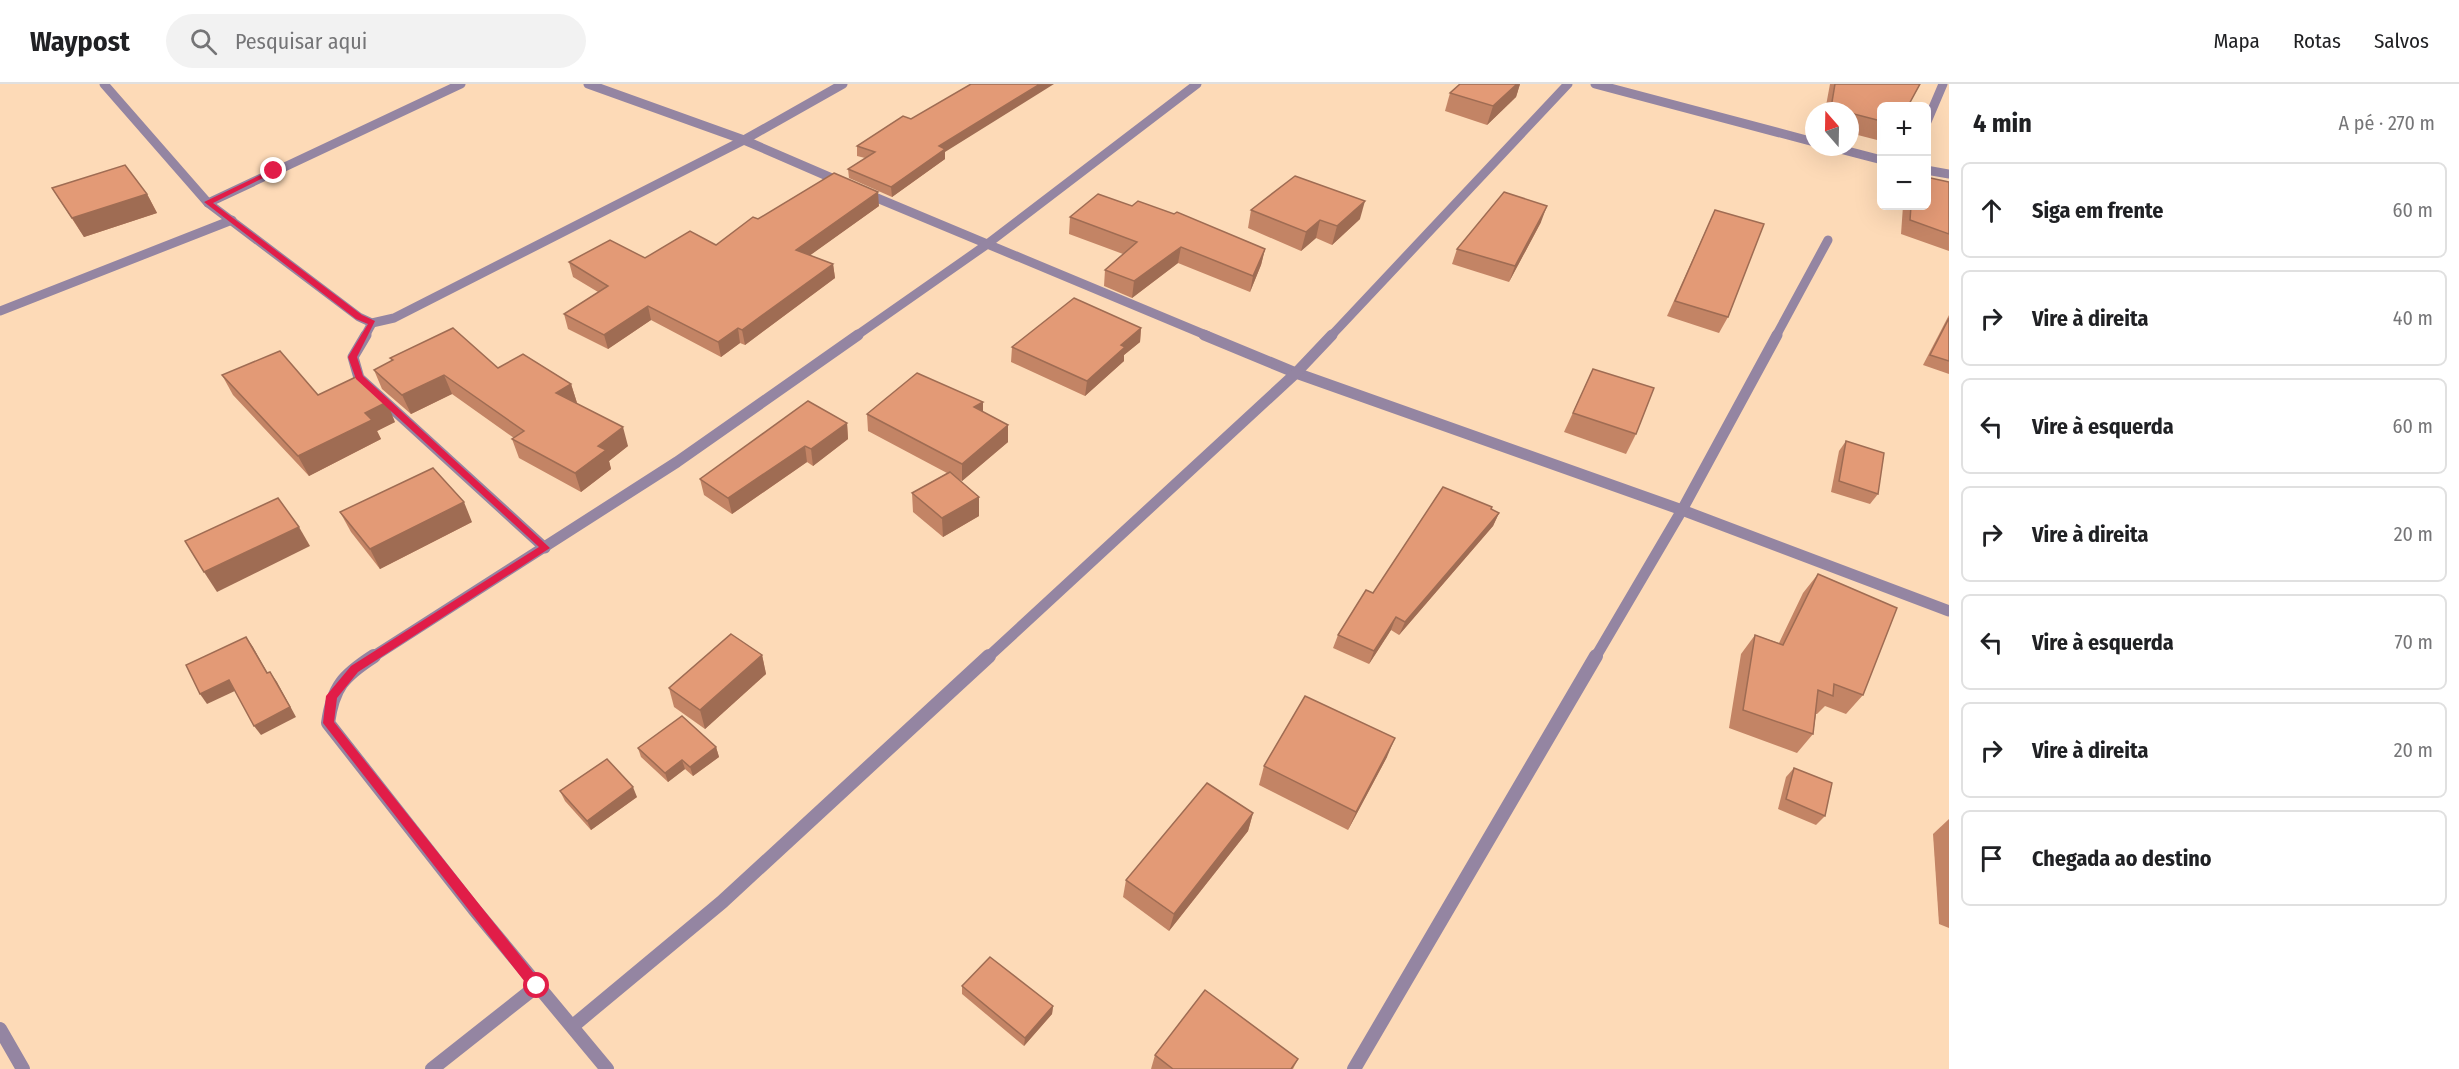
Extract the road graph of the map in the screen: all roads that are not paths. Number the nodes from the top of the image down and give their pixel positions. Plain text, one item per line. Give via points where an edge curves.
1 (104, 84) edge
2 (461, 84) edge
3 (588, 84) edge
4 (843, 84) edge
5 (1197, 84) edge
6 (1568, 84) edge
7 (1594, 84) edge
8 (1942, 84) edge
9 (1931, 112) edge
10 (1805, 140) edge
11 (744, 141) junction
12 (1859, 154) edge
13 (1877, 159) edge
14 (1931, 171) edge
15 (1949, 174) edge
16 (208, 202) junction
17 (232, 220) junction
18 (1828, 240) dead end
19 (986, 245) junction
20 (0, 311) edge
21 (372, 323) junction
22 (1296, 373) junction
23 (1682, 510) junction
24 (545, 548) junction
25 (1949, 611) edge
26 (537, 986) junction
27 (574, 1025) junction
28 (0, 1029) edge
29 (23, 1069) edge
30 (432, 1069) edge
31 (607, 1069) edge
32 (1354, 1069) edge

1 - 16 street
2 - 16 street
3 - 11 street
4 - 11 street
5 - 19 street
6 - 22 street
7 - 10 street
8 - 9 street
11 - 19 street
11 - 21 street via 394,318
12 - 13 street
14 - 15 street
16 - 17 street
17 - 20 street
17 - 21 street
18 - 23 street
19 - 22 street
19 - 24 street via 677,462
21 - 24 street via 352,357 359,378
22 - 23 street
22 - 27 street via 722,902
23 - 25 street
23 - 32 street
24 - 26 street via 354,669 332,696 328,723
26 - 27 street
26 - 30 street
27 - 31 street
28 - 29 street

